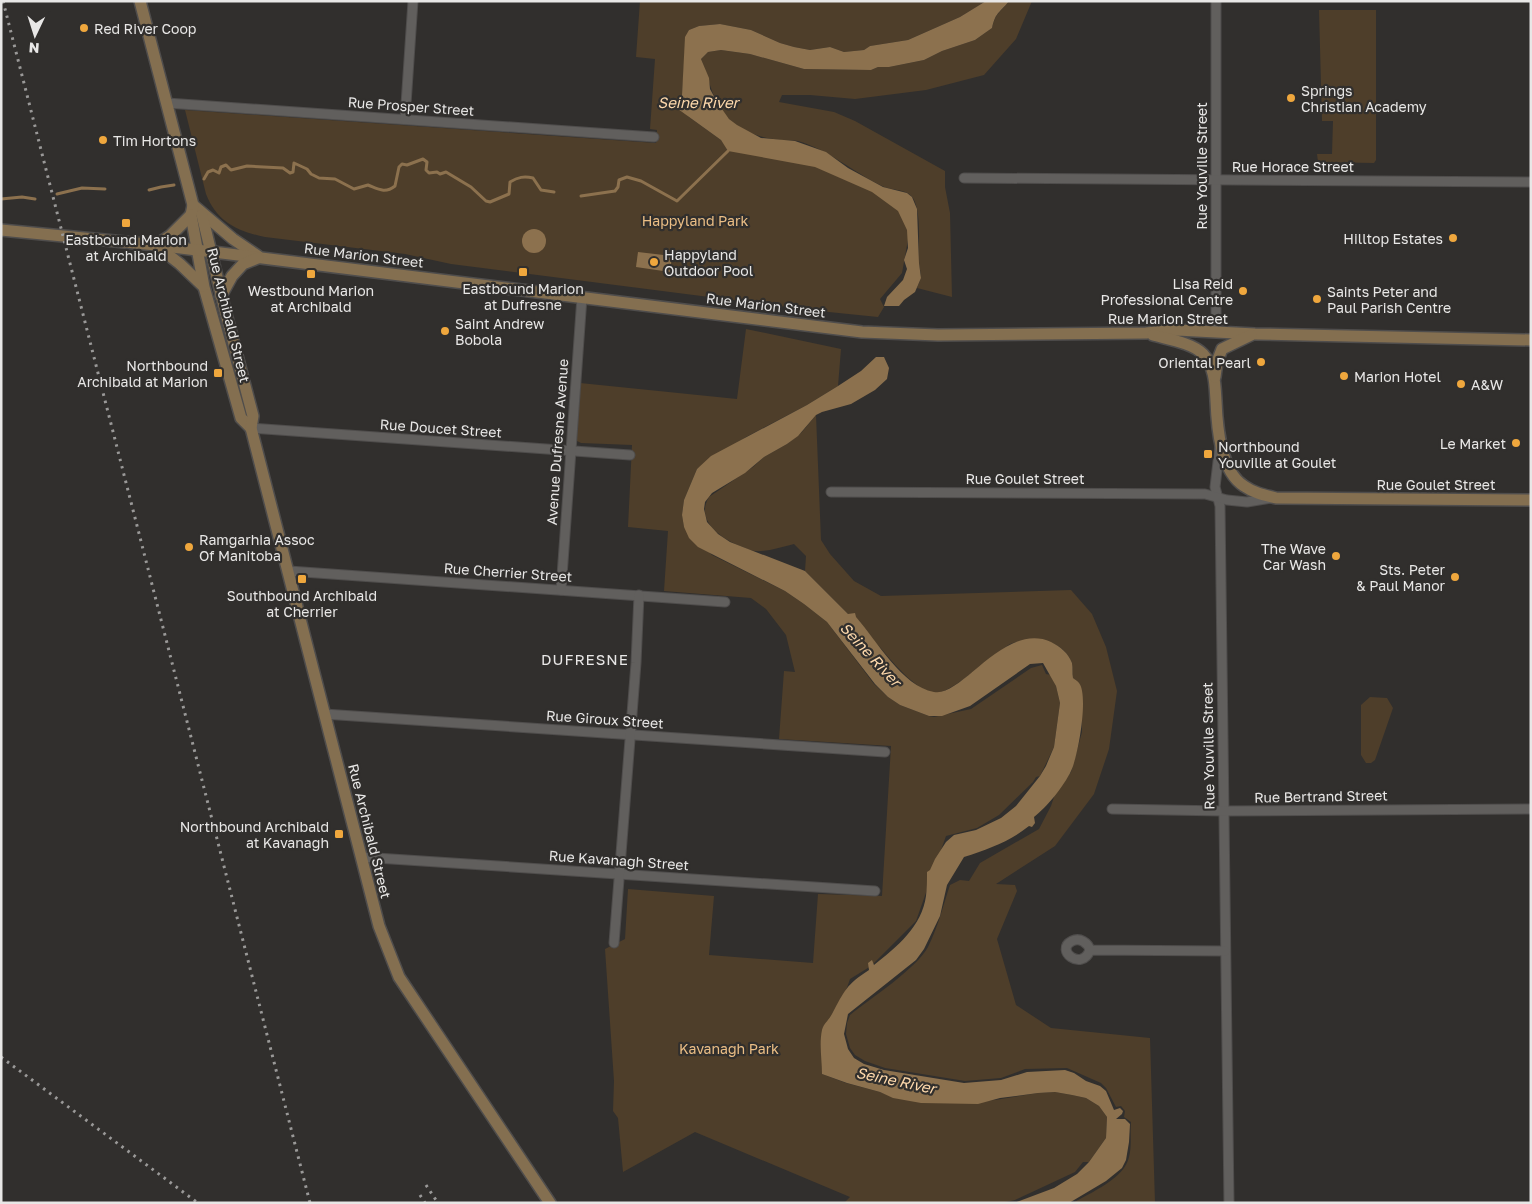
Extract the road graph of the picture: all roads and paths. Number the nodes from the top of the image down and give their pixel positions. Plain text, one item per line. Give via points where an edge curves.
1 (140, 1) edge
2 (413, 1) edge
3 (1216, 1) edge
4 (167, 103) junction
5 (405, 119) junction
6 (654, 137) dead end
7 (964, 178) dead end
8 (1216, 179) junction
9 (1531, 182) edge
10 (194, 208) junction
11 (1, 230) edge
12 (156, 245) junction
13 (197, 250) junction
14 (210, 252) junction
15 (260, 258) junction
16 (204, 287) junction
17 (221, 296) junction
18 (582, 297) junction
19 (1216, 331) junction
20 (1146, 333) junction
21 (1255, 334) junction
22 (1531, 340) edge
23 (1215, 377) junction
24 (251, 428) junction
25 (1221, 442) junction
26 (570, 450) junction
27 (630, 455) dead end
28 (831, 492) dead end
29 (1219, 497) junction
30 (1276, 498) junction
31 (1531, 500) edge
32 (289, 571) junction
33 (560, 590) junction
34 (639, 595) junction
35 (725, 602) dead end
36 (324, 714) junction
37 (630, 735) junction
38 (885, 752) dead end
39 (1112, 809) dead end
40 (1531, 809) edge
41 (1223, 811) junction
42 (361, 857) junction
43 (619, 874) junction
44 (875, 891) dead end
45 (614, 943) dead end
46 (1090, 950) dead end
47 (1225, 951) junction
48 (550, 1203) edge
49 (1229, 1203) edge

1 - 4 main road, Rue Archibald Street
2 - 5 street
3 - 8 street, Rue Youville Street
4 - 5 street, Rue Prosper Street
4 - 10 main road, Rue Archibald Street
5 - 6 street, Rue Prosper Street
7 - 8 street, Rue Horace Street
8 - 9 street, Rue Horace Street
8 - 19 street, Rue Youville Street
10 - 12 main road via 170,236
10 - 13 main road, Rue Archibald Street
10 - 14 main road, Rue Archibald Street
10 - 15 main road
11 - 12 main road, Rue Marion Street
12 - 13 main road, Rue Marion Street
12 - 16 main road
13 - 14 main road, Rue Marion Street
13 - 16 main road, Rue Archibald Street
14 - 15 main road, Rue Marion Street
14 - 17 main road, Rue Archibald Street
15 - 17 main road via 243,264
15 - 18 main road, Rue Marion Street
16 - 24 main road, Rue Archibald Street via 241,418
17 - 24 main road, Rue Archibald Street via 253,416
18 - 20 main road, Rue Marion Street via 862,332 938,335
18 - 26 street, Avenue Dufresne Avenue
19 - 20 main road, Rue Marion Street
19 - 21 main road, Rue Marion Street
20 - 23 main road, Rue Youville Street via 1183,343 1202,354
21 - 22 main road, Rue Marion Street
21 - 23 main road via 1222,348
23 - 25 main road, Rue Youville Street
24 - 26 street, Rue Doucet Street
24 - 32 main road, Rue Archibald Street
25 - 29 street, Rue Youville Street via 1215,487
25 - 30 main road, Rue Goulet Street via 1227,466 1242,485 1255,493
26 - 27 street, Rue Doucet Street
26 - 33 street, Avenue Dufresne Avenue
28 - 29 street, Rue Goulet Street via 1205,494
29 - 30 street, Rue Goulet Street via 1247,502
29 - 41 street, Rue Youville Street
30 - 31 main road, Rue Goulet Street
32 - 33 street, Rue Cherrier Street
32 - 36 main road, Rue Archibald Street
33 - 34 street, Rue Cherrier Street
34 - 35 street, Rue Cherrier Street
34 - 37 street
36 - 37 street, Rue Giroux Street
36 - 42 main road, Rue Archibald Street
37 - 38 street, Rue Giroux Street
37 - 43 street
39 - 41 street, Rue Bertrand Street
40 - 41 street, Rue Bertrand Street
41 - 47 street, Rue Youville Street
42 - 43 street, Rue Kavanagh Street
42 - 48 main road, Rue Archibald Street via 379,926 399,977
43 - 44 street, Rue Kavanagh Street
43 - 45 street
46 - 47 street
47 - 49 street, Rue Youville Street

